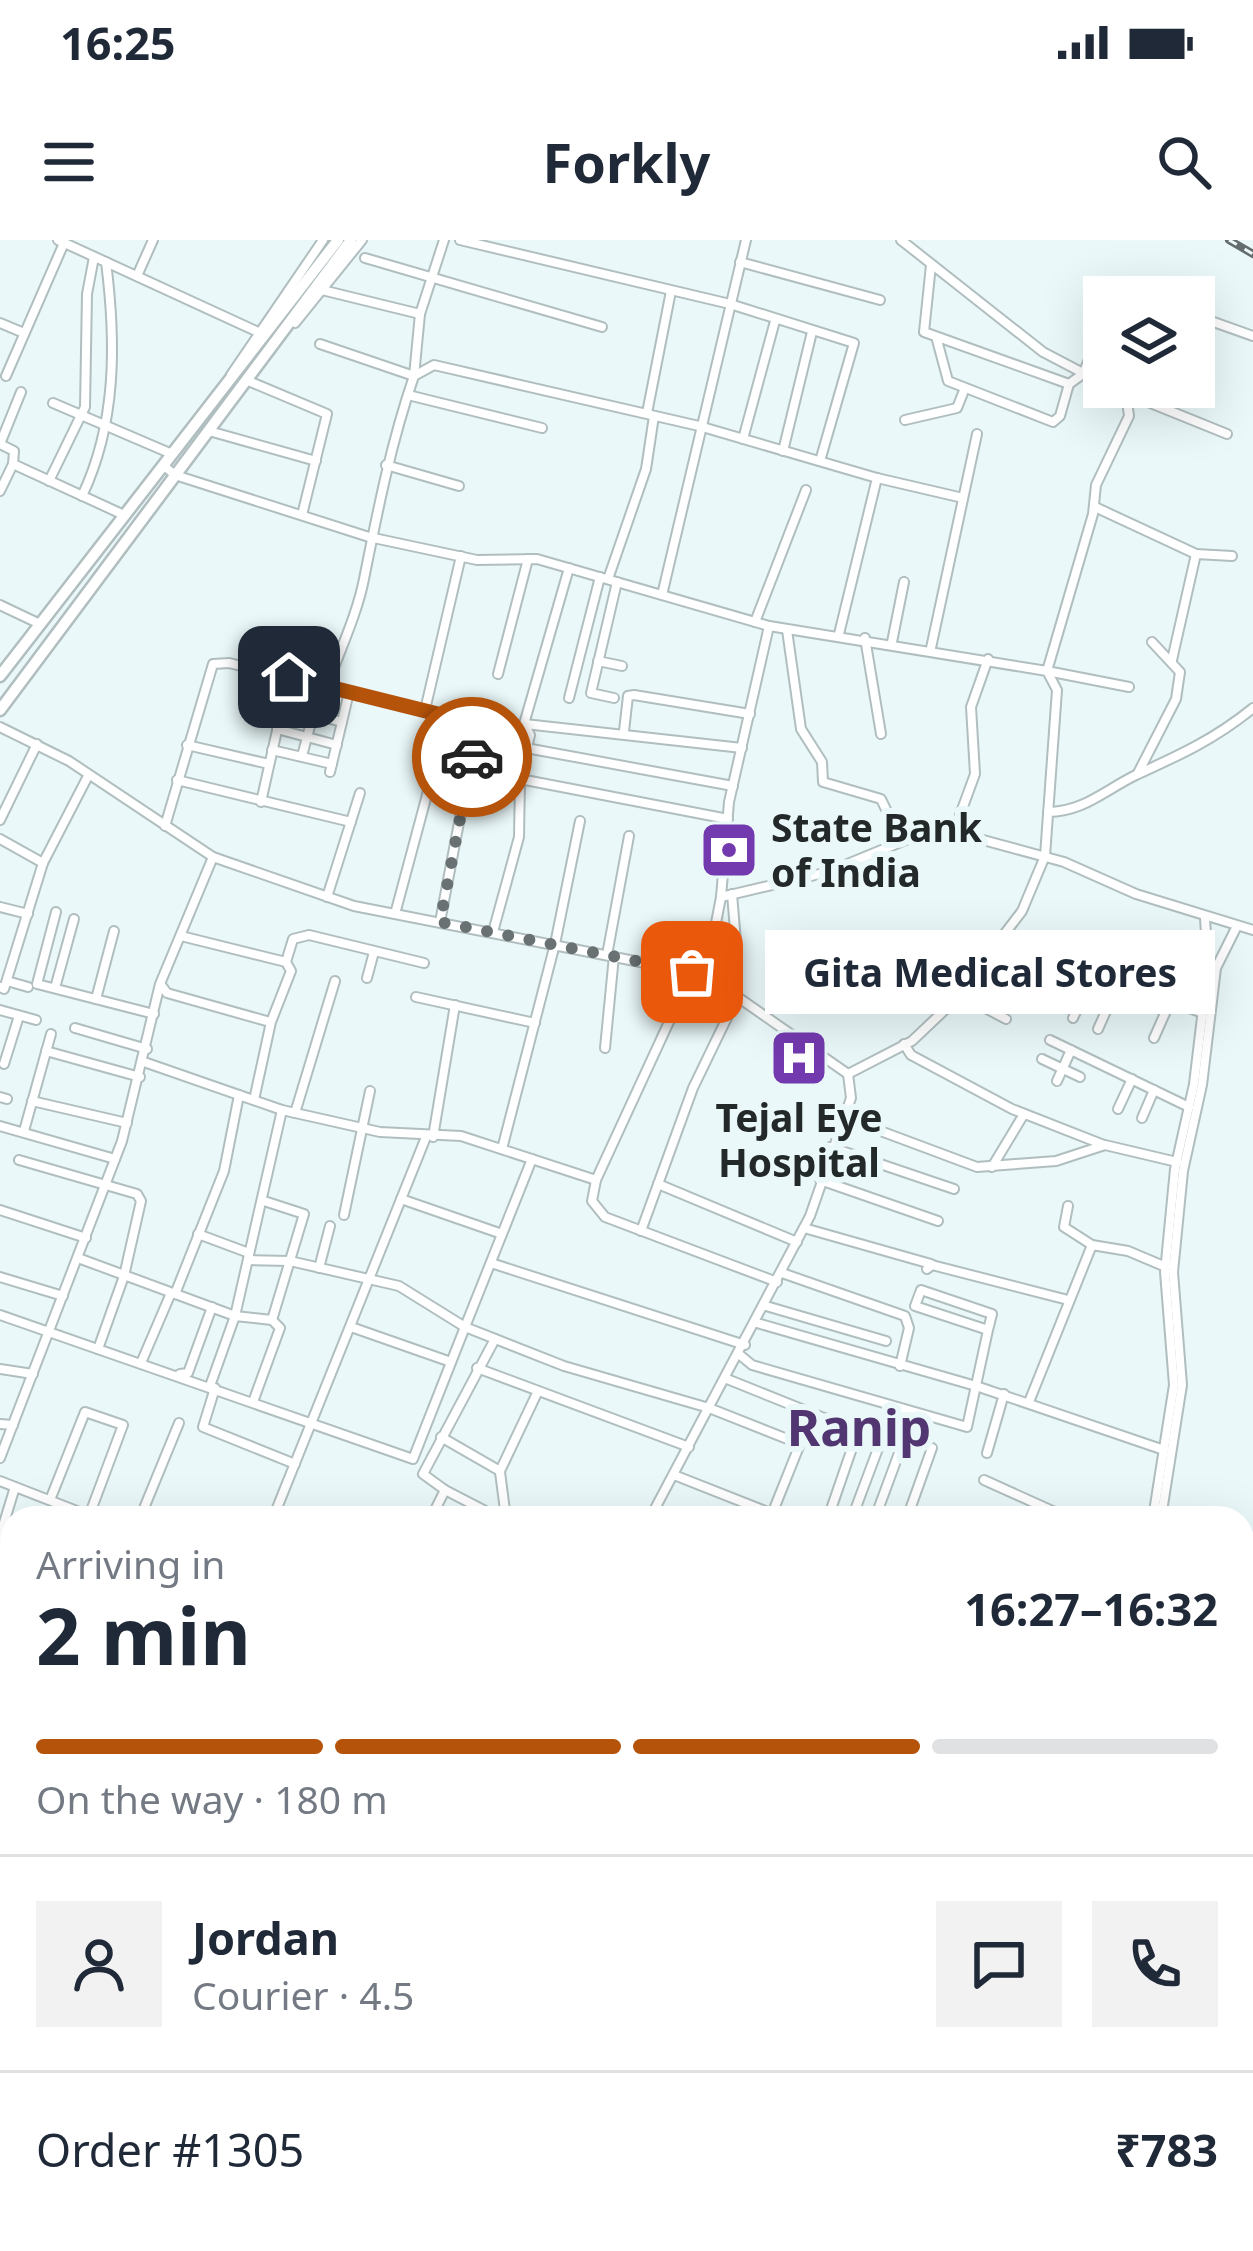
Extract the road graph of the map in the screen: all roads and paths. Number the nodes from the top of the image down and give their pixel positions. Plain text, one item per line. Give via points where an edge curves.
1 (153, 240) edge
2 (323, 240) edge
3 (338, 240) edge
4 (351, 240) edge
5 (362, 240) edge
6 (444, 240) edge
7 (460, 240) edge
8 (746, 240) edge
9 (901, 240) edge
10 (61, 241) edge
11 (94, 257) junction
12 (365, 258) dead end
13 (106, 262) junction
14 (740, 262) junction
15 (931, 264) junction
16 (137, 276) junction
17 (432, 278) junction
18 (322, 290) junction
19 (671, 291) junction
20 (880, 300) dead end
21 (730, 304) junction
22 (420, 314) junction
23 (775, 321) junction
24 (0, 322) edge
25 (1215, 322) edge
26 (602, 327) dead end
27 (256, 332) junction
28 (812, 332) junction
29 (24, 333) junction
30 (1253, 336) edge
31 (937, 339) junction
32 (320, 344) dead end
33 (250, 365) junction
34 (1083, 374) joint
35 (5, 376) dead end
36 (414, 376) junction
37 (244, 381) junction
38 (228, 382) junction
39 (1069, 384) junction
40 (965, 388) junction
41 (21, 392) dead end
42 (408, 395) junction
43 (53, 403) dead end
44 (1128, 408) edge
45 (1163, 408) edge
46 (82, 414) junction
47 (650, 415) junction
48 (905, 420) dead end
49 (105, 425) junction
50 (699, 426) junction
51 (542, 428) dead end
52 (208, 430) junction
53 (977, 434) dead end
54 (1227, 434) dead end
55 (743, 439) junction
56 (0, 444) edge
57 (783, 451) junction
58 (168, 460) junction
59 (316, 461) junction
60 (820, 461) junction
61 (13, 464) junction
62 (386, 465) junction
63 (175, 475) junction
64 (878, 478) junction
65 (49, 481) junction
66 (459, 486) dead end
67 (806, 490) dead end
68 (0, 491) edge
69 (82, 496) junction
70 (963, 499) junction
71 (1094, 506) junction
72 (124, 515) junction
73 (302, 515) junction
74 (369, 537) junction
75 (1196, 554) junction
76 (461, 556) junction
77 (1232, 556) dead end
78 (528, 559) junction
79 (569, 568) junction
80 (608, 579) junction
81 (904, 582) dead end
82 (662, 595) junction
83 (0, 605) edge
84 (755, 622) junction
85 (40, 624) junction
86 (770, 626) junction
87 (787, 630) junction
88 (839, 634) junction
89 (865, 638) junction
90 (892, 642) junction
91 (1153, 642) dead end
92 (931, 648) junction
93 (988, 659) junction
94 (1172, 660) junction
95 (598, 661) junction
96 (622, 666) dead end
97 (1047, 671) junction
98 (497, 674) dead end
99 (0, 676) edge
100 (289, 677) junction
101 (324, 686) junction
102 (1129, 687) dead end
103 (349, 692) junction
104 (569, 698) dead end
105 (614, 698) dead end
106 (282, 706) junction
107 (1253, 708) edge
108 (0, 710) edge
109 (425, 710) junction
110 (313, 714) junction
111 (750, 714) junction
112 (343, 722) junction
113 (524, 724) junction
114 (0, 727) edge
115 (277, 729) junction
116 (624, 731) junction
117 (881, 734) dead end
118 (308, 736) junction
119 (37, 743) junction
120 (187, 745) junction
121 (337, 745) junction
122 (526, 748) junction
123 (742, 748) junction
124 (272, 750) junction
125 (302, 757) junction
126 (269, 764) junction
127 (1138, 775) junction
128 (88, 776) junction
129 (520, 778) junction
130 (178, 780) junction
131 (733, 786) junction
132 (428, 791) dead end
133 (360, 793) dead end
134 (261, 802) junction
135 (1048, 812) junction
136 (728, 818) junction
137 (0, 820) edge
138 (580, 821) dead end
139 (351, 822) junction
140 (165, 826) junction
141 (953, 835) junction
142 (629, 836) dead end
143 (0, 839) edge
144 (902, 841) junction
145 (1046, 856) junction
146 (213, 857) junction
147 (43, 862) junction
148 (727, 895) junction
149 (327, 897) junction
150 (0, 908) edge
151 (56, 912) dead end
152 (28, 914) junction
153 (394, 914) junction
154 (1204, 918) junction
155 (74, 919) dead end
156 (440, 922) junction
157 (1237, 926) junction
158 (1253, 930) edge
159 (114, 931) dead end
160 (493, 932) junction
161 (182, 936) junction
162 (1098, 938) dead end
163 (555, 944) junction
164 (374, 952) junction
165 (1104, 952) junction
166 (610, 956) junction
167 (286, 962) junction
168 (424, 964) dead end
169 (1124, 971) junction
170 (692, 972) junction
171 (706, 975) junction
172 (367, 978) dead end
173 (335, 981) dead end
174 (3, 984) edge
175 (160, 984) junction
176 (28, 987) dead end
177 (55, 988) junction
178 (733, 994) junction
179 (958, 994) junction
180 (416, 997) dead end
181 (96, 999) junction
182 (1170, 1002) junction
183 (454, 1005) junction
184 (0, 1010) edge
185 (1201, 1012) junction
186 (154, 1014) junction
187 (19, 1016) junction
188 (1073, 1018) dead end
189 (1006, 1019) dead end
190 (36, 1020) dead end
191 (271, 1022) junction
192 (535, 1023) junction
193 (75, 1028) dead end
194 (1098, 1029) dead end
195 (51, 1034) dead end
196 (1154, 1038) dead end
197 (1050, 1040) dead end
198 (904, 1045) junction
199 (605, 1048) dead end
200 (147, 1049) junction
201 (1071, 1050) junction
202 (46, 1051) junction
203 (1042, 1058) dead end
204 (144, 1062) junction
205 (4, 1064) dead end
206 (1063, 1069) junction
207 (848, 1074) junction
208 (140, 1077) junction
209 (1081, 1077) dead end
210 (1132, 1079) junction
211 (1057, 1081) dead end
212 (1154, 1090) junction
213 (370, 1091) dead end
214 (239, 1095) junction
215 (254, 1100) junction
216 (32, 1101) junction
217 (1189, 1107) junction
218 (1118, 1109) dead end
219 (283, 1110) junction
220 (295, 1113) junction
221 (1024, 1114) junction
222 (843, 1117) junction
223 (1142, 1118) dead end
224 (127, 1123) junction
225 (0, 1126) edge
226 (364, 1128) junction
227 (24, 1131) junction
228 (429, 1137) junction
229 (1106, 1145) junction
230 (830, 1147) junction
231 (502, 1149) junction
232 (115, 1159) junction
233 (532, 1159) junction
234 (19, 1160) dead end
235 (1177, 1162) junction
236 (992, 1166) junction
237 (596, 1180) junction
238 (820, 1180) junction
239 (106, 1184) junction
240 (658, 1184) junction
241 (954, 1189) dead end
242 (401, 1199) junction
243 (264, 1201) junction
244 (1069, 1206) dead end
245 (0, 1210) edge
246 (344, 1215) dead end
247 (938, 1221) dead end
248 (330, 1226) dead end
249 (804, 1228) junction
250 (641, 1231) junction
251 (198, 1234) junction
252 (502, 1234) junction
253 (86, 1238) junction
254 (797, 1242) junction
255 (1092, 1245) junction
256 (248, 1256) junction
257 (78, 1258) junction
258 (290, 1261) junction
259 (491, 1263) junction
260 (1166, 1267) junction
261 (319, 1268) junction
262 (124, 1276) junction
263 (0, 1277) edge
264 (780, 1277) junction
265 (369, 1280) junction
266 (173, 1294) junction
267 (63, 1296) junction
268 (1068, 1300) junction
269 (766, 1306) junction
270 (212, 1307) junction
271 (0, 1316) edge
272 (235, 1316) junction
273 (272, 1320) junction
274 (757, 1323) junction
275 (351, 1327) junction
276 (465, 1327) junction
277 (988, 1330) junction
278 (49, 1334) junction
279 (495, 1339) junction
280 (886, 1341) dead end
281 (98, 1349) junction
282 (743, 1350) junction
283 (452, 1362) junction
284 (141, 1363) junction
285 (900, 1366) junction
286 (477, 1368) junction
287 (0, 1370) edge
288 (33, 1374) junction
289 (179, 1375) junction
290 (727, 1379) junction
291 (212, 1387) junction
292 (978, 1387) junction
293 (538, 1391) junction
294 (1004, 1394) junction
295 (1029, 1402) junction
296 (253, 1403) junction
297 (710, 1408) junction
298 (815, 1415) junction
299 (178, 1423) dead end
300 (0, 1424) edge
301 (13, 1425) junction
302 (312, 1425) junction
303 (860, 1425) junction
304 (885, 1430) junction
305 (441, 1437) junction
306 (800, 1444) junction
307 (688, 1448) junction
308 (932, 1448) dead end
309 (1164, 1450) junction
310 (987, 1453) dead end
311 (0, 1458) edge
312 (413, 1459) junction
313 (296, 1464) junction
314 (500, 1471) junction
315 (423, 1474) junction
316 (674, 1475) junction
317 (984, 1480) dead end
318 (0, 1481) edge
319 (15, 1487) junction
320 (446, 1490) junction
321 (50, 1500) junction
322 (9, 1506) edge
323 (65, 1506) edge
324 (96, 1506) edge
325 (145, 1506) edge
326 (279, 1506) edge
327 (437, 1506) edge
328 (478, 1506) edge
329 (501, 1506) edge
330 (657, 1506) edge
331 (753, 1506) edge
332 (781, 1506) edge
333 (832, 1506) edge
334 (856, 1506) edge
335 (879, 1506) edge
336 (911, 1506) edge
337 (1048, 1506) edge
338 (1158, 1506) edge
339 (1159, 1506) edge

1 - 16 street
2 - 27 street
3 - 33 main road
4 - 33 main road
5 - 18 street
6 - 17 street
7 - 19 street
8 - 14 street
9 - 15 street
10 - 11 street
10 - 29 street
11 - 13 street
11 - 46 street
12 - 17 street
13 - 16 street
13 - 49 street via 114,327
14 - 20 street
14 - 21 street
15 - 31 street via 924,332
15 - 34 street
16 - 27 street
17 - 22 street
17 - 26 street
18 - 22 street
18 - 37 street
19 - 21 street
19 - 47 street
21 - 23 street
21 - 50 street
22 - 36 street
23 - 28 street
23 - 55 street
24 - 29 street
25 - 30 street
27 - 38 street
28 - 57 street
28 - 60 street via 854,343
29 - 35 street
31 - 39 street
31 - 40 street via 948,381
32 - 36 street
33 - 37 main road
33 - 38 main road
34 - 39 street
36 - 42 street
36 - 47 street via 434,365
37 - 52 main road
37 - 59 street via 327,413
38 - 58 main road
39 - 40 street via 1053,422
40 - 48 street via 956,408
41 - 56 street
42 - 51 street
42 - 62 street
43 - 46 street
44 - 71 street
45 - 54 street
46 - 49 street
46 - 65 street
47 - 50 street
47 - 80 street via 646,469
49 - 58 street
49 - 69 street via 102,455
50 - 55 street
50 - 82 street
52 - 59 street
52 - 63 main road
53 - 70 street
55 - 57 street
56 - 61 street via 14,452
57 - 60 street
58 - 63 street
58 - 72 main road
59 - 73 street
60 - 64 street
61 - 65 street
61 - 68 street
62 - 66 street
62 - 74 street
63 - 73 street
63 - 108 main road
64 - 70 street
64 - 88 street
65 - 69 street
67 - 84 street
69 - 72 street
70 - 92 street
71 - 75 street
71 - 97 street
72 - 85 main road
73 - 74 street
74 - 76 street
74 - 101 street via 364,582
75 - 77 street
75 - 94 street
76 - 78 street
76 - 109 street
78 - 79 street
78 - 98 street
79 - 80 street
79 - 113 street
80 - 82 street
80 - 95 street
80 - 104 street
81 - 90 street
82 - 84 street
83 - 85 street
84 - 86 street
85 - 99 main road
86 - 87 street
86 - 111 street
87 - 88 street
87 - 144 street via 801,729 822,762 823,782 880,799
88 - 89 street
89 - 90 street
89 - 117 street
90 - 92 street
91 - 94 street
92 - 93 street
93 - 97 street
93 - 141 street via 971,707 975,774
94 - 127 street via 1180,672 1176,699
95 - 96 street
95 - 105 street via 591,693
97 - 102 street
97 - 135 street via 1057,690
100 - 101 street
100 - 106 street
100 - 120 street via 214,664
101 - 103 street
101 - 110 street
103 - 109 street
103 - 112 street
106 - 110 street
106 - 115 street
107 - 127 street via 1212,741
109 - 156 street via 478,724
110 - 112 street
110 - 118 street
111 - 116 street via 634,695
111 - 123 street
112 - 121 street
113 - 116 street
113 - 122 street
114 - 119 street
115 - 118 street
115 - 124 street
116 - 123 street
118 - 121 street
118 - 125 street
119 - 128 street
119 - 137 street
120 - 126 street
120 - 130 street
121 - 125 street via 331,768
122 - 129 street
122 - 131 street
123 - 131 street
124 - 125 street
124 - 126 street
126 - 134 street
127 - 135 street via 1072,812
128 - 140 street
128 - 147 street
129 - 136 street
129 - 160 street via 519,837
130 - 134 street
130 - 140 street
131 - 136 street
132 - 153 street
133 - 139 street
134 - 139 street
135 - 145 street
136 - 148 street
138 - 163 street
139 - 149 street
140 - 146 street
141 - 144 street
141 - 145 street
142 - 166 street
143 - 147 street
144 - 148 street via 828,872
145 - 154 street
145 - 179 street via 1022,910
146 - 149 street
146 - 161 street
147 - 152 street
148 - 171 street
148 - 178 street via 737,954
149 - 153 street
150 - 152 street
151 - 177 street via 37,984
152 - 174 street
153 - 156 street
154 - 157 street
154 - 185 street
155 - 177 street
156 - 160 street
157 - 158 street
157 - 339 street via 1216,968 1183,1171 1173,1272 1182,1385
159 - 181 street
160 - 163 street
161 - 167 street
161 - 175 street
162 - 165 street
163 - 166 street
163 - 192 street
164 - 167 street via 309,935 293,938
164 - 168 street
164 - 172 street
165 - 169 street
165 - 188 street
166 - 170 street
166 - 199 street
167 - 191 street via 291,971
169 - 182 street
169 - 194 street
170 - 171 street
170 - 237 street
171 - 178 street
173 - 220 street
174 - 176 street
175 - 186 street
175 - 191 street via 167,994
177 - 181 street
178 - 207 street
178 - 240 street
179 - 189 street
179 - 198 street
180 - 183 street
181 - 186 street
182 - 185 street
182 - 196 street
183 - 192 street
183 - 228 street
184 - 187 street
185 - 217 street
186 - 200 street
187 - 190 street
187 - 205 street
191 - 215 street
192 - 231 street
193 - 200 street
195 - 202 street
197 - 201 street
198 - 207 street
198 - 221 street
200 - 204 street
201 - 206 street
201 - 210 street
202 - 208 street
202 - 216 street
203 - 206 street
204 - 208 street
204 - 214 street
206 - 209 street
206 - 211 street
207 - 222 street
208 - 224 street
210 - 212 street
210 - 218 street
212 - 217 street
212 - 223 street
213 - 226 street
214 - 215 street
214 - 251 street via 224,1171
215 - 219 street
216 - 224 street
216 - 227 street
217 - 235 street
219 - 220 street
219 - 243 street
220 - 226 street
221 - 229 street
221 - 236 street
222 - 230 street
222 - 236 street via 962,1163
224 - 232 street
225 - 227 street
226 - 228 street
226 - 246 street
227 - 232 street
228 - 231 street via 460,1136
228 - 242 street
229 - 235 street
229 - 236 street via 1056,1161
230 - 238 street
230 - 241 street
231 - 233 street
232 - 239 street
233 - 237 street
233 - 252 street
234 - 239 street
235 - 260 street
237 - 250 street via 596,1210
238 - 247 street
238 - 249 street
239 - 253 street
239 - 262 street via 141,1201
240 - 250 street
240 - 254 street
242 - 252 street
242 - 265 street
243 - 256 street
243 - 258 street via 304,1214
244 - 255 street via 1064,1227
245 - 253 street
248 - 261 street
249 - 254 street
249 - 268 street
250 - 264 street
251 - 256 street
251 - 266 street
252 - 259 street
253 - 257 street
254 - 264 street
255 - 260 street
255 - 268 street
256 - 258 street
256 - 272 street
257 - 262 street
257 - 267 street
258 - 261 street
258 - 273 street
259 - 276 street
259 - 282 street
260 - 309 street via 1174,1385
261 - 265 street
262 - 266 street
262 - 281 street
263 - 267 street
264 - 269 street
264 - 285 street via 905,1316
265 - 275 street
265 - 276 street via 399,1286
266 - 270 street
266 - 284 street
267 - 278 street
268 - 295 street
269 - 274 street
269 - 280 street
270 - 272 street
270 - 289 street via 188,1373
271 - 278 street
272 - 273 street
272 - 291 street
273 - 296 street via 280,1328
274 - 282 street
274 - 285 street
275 - 283 street
275 - 302 street
276 - 279 street
276 - 283 street
277 - 277 street via 992,1314 921,1290 914,1306
277 - 292 street
278 - 281 street
278 - 288 street
279 - 286 street
279 - 297 street
281 - 284 street
282 - 290 street
282 - 292 street via 752,1365 967,1427
283 - 312 street
284 - 289 street
285 - 292 street
286 - 293 street
286 - 305 street
287 - 288 street
288 - 301 street
289 - 291 street
290 - 297 street
290 - 298 street
291 - 296 street
291 - 313 street via 203,1427
292 - 294 street
293 - 307 street
293 - 314 street
294 - 295 street
294 - 310 street
295 - 309 street
296 - 302 street
297 - 306 street
297 - 307 street
298 - 303 street
298 - 306 street
299 - 325 street
300 - 301 street
301 - 311 street
302 - 312 street
302 - 313 street
303 - 304 street
303 - 333 street
304 - 334 street
304 - 335 street via 906,1433
305 - 314 street
305 - 315 street
306 - 332 street
307 - 316 street
308 - 336 street
309 - 338 street
312 - 315 street
313 - 326 street
314 - 329 street
315 - 320 street
316 - 330 street
316 - 331 street
317 - 337 street
318 - 319 street
319 - 321 street
319 - 322 street
320 - 327 street
320 - 328 street
321 - 323 street
321 - 324 street via 86,1412 122,1425

